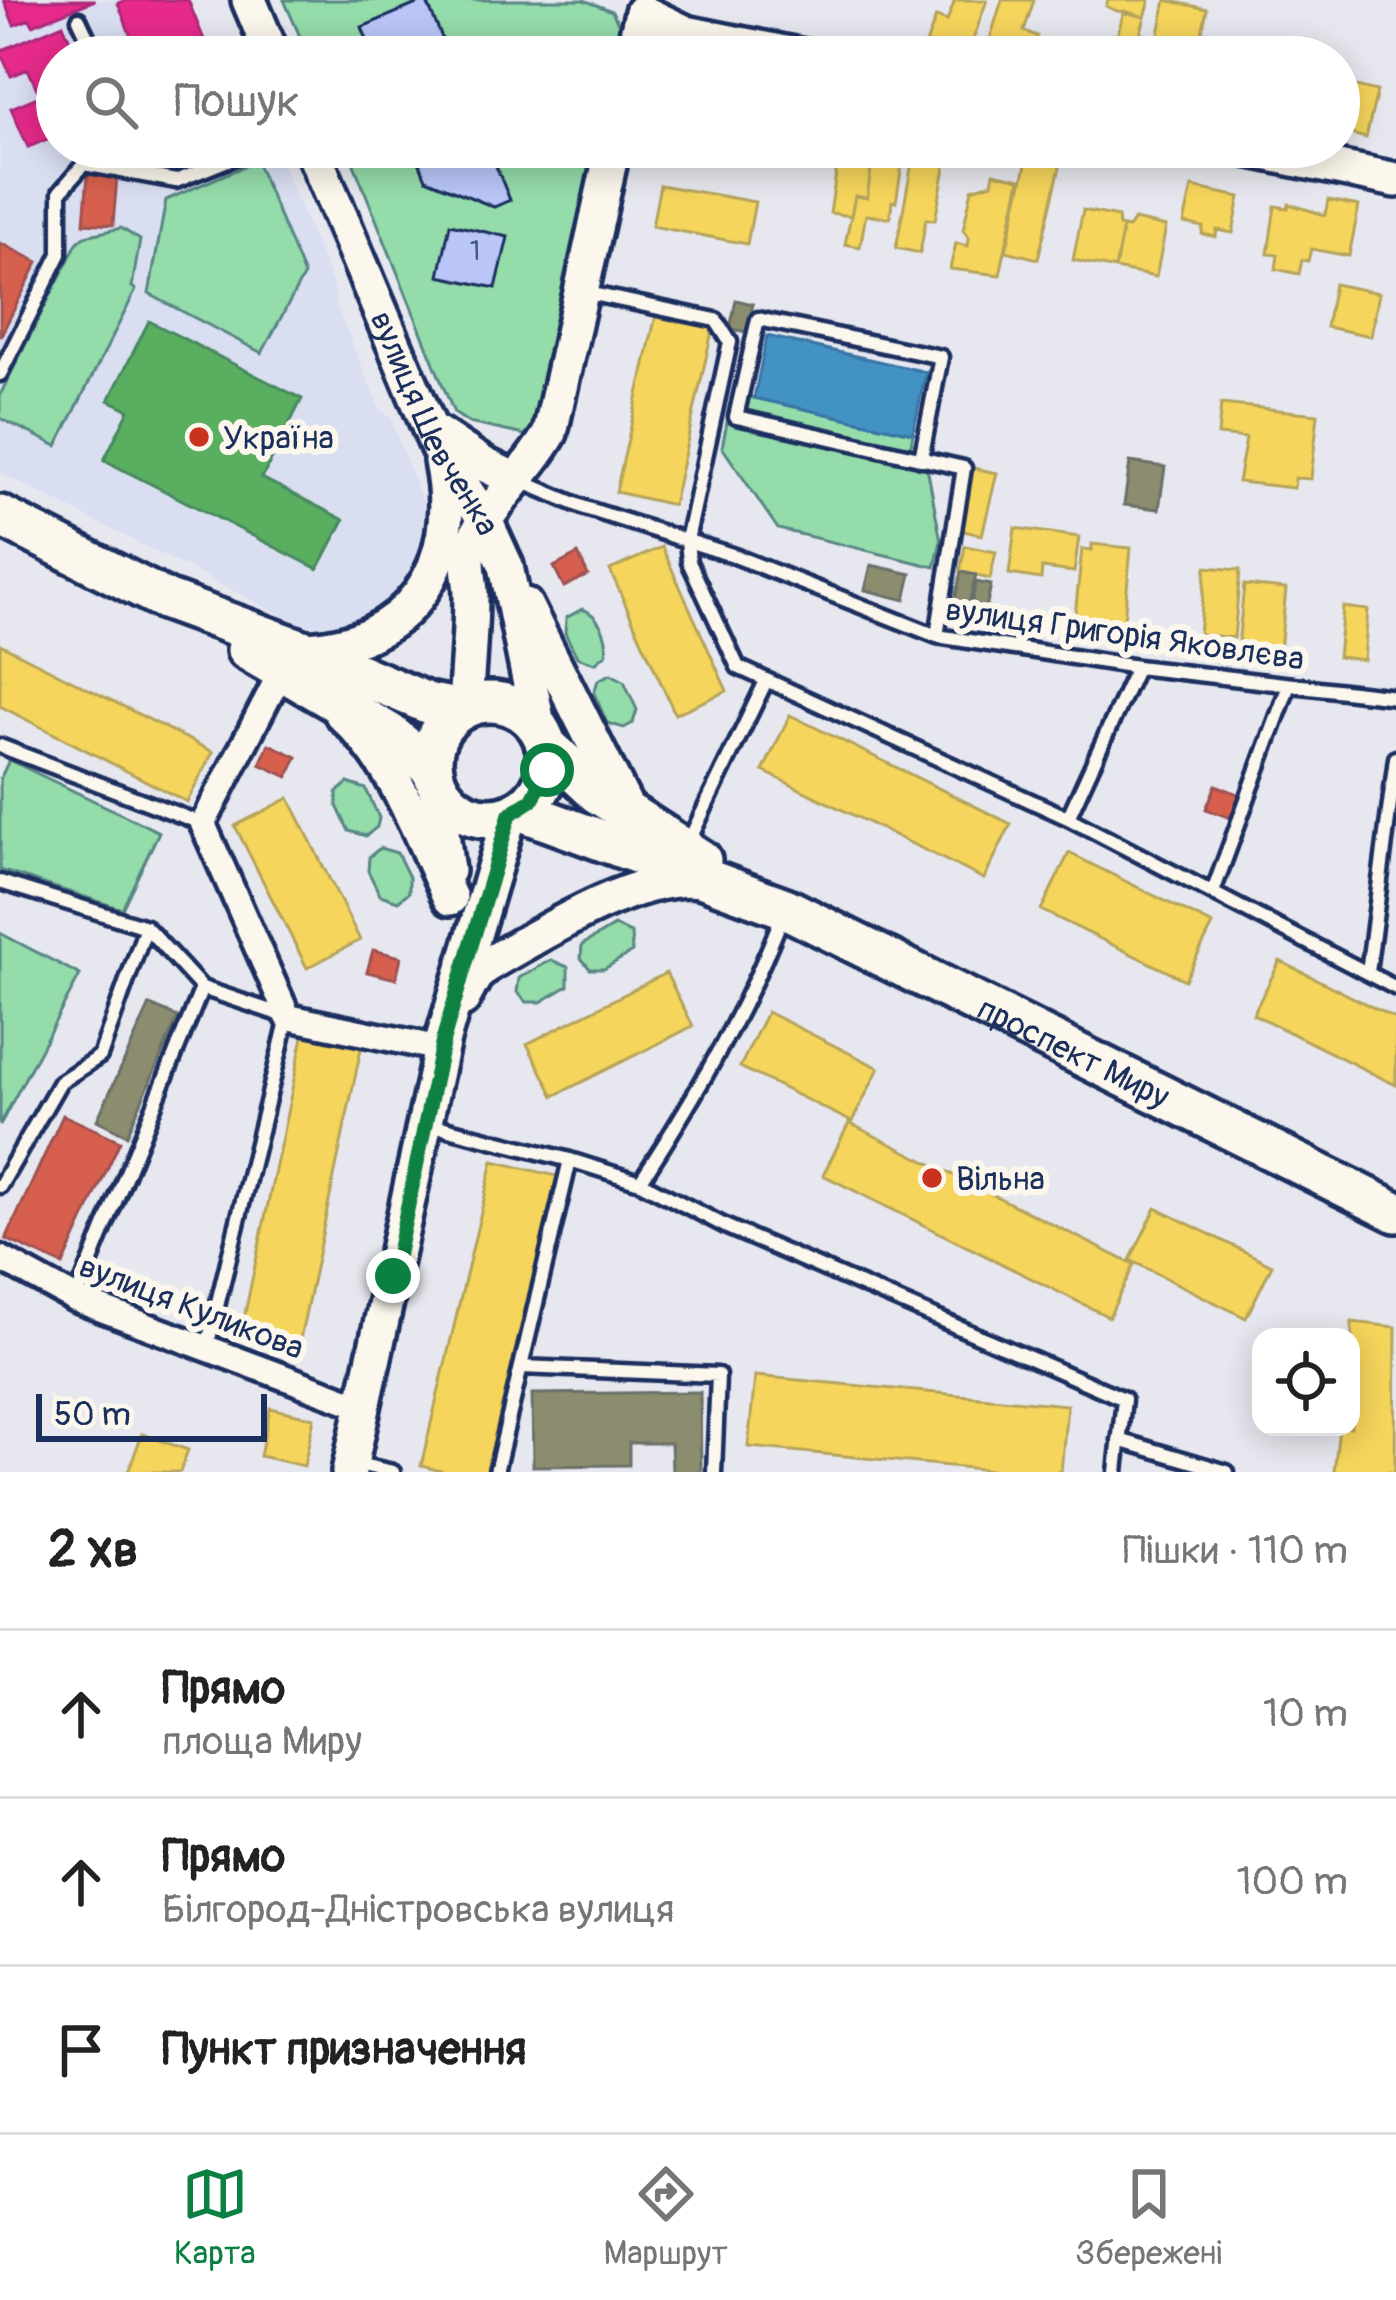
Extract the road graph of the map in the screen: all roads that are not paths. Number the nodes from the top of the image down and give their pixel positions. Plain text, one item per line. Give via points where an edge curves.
1 (249, 0) edge
2 (630, 6) edge
3 (79, 19) dead end
4 (87, 36) edge
5 (264, 36) edge
6 (631, 36) edge
7 (701, 36) edge
8 (81, 168) edge
9 (112, 168) edge
10 (139, 168) edge
11 (208, 168) edge
12 (320, 168) edge
13 (609, 168) edge
14 (1338, 168) edge
15 (139, 172) junction
16 (1396, 180) edge
17 (582, 292) junction
18 (0, 374) edge
19 (433, 437) junction
20 (921, 459) junction
21 (514, 478) junction
22 (0, 516) edge
23 (485, 520) junction
24 (687, 540) junction
25 (467, 554) junction
26 (506, 566) junction
27 (430, 578) junction
28 (937, 637) junction
29 (291, 660) junction
30 (1138, 667) junction
31 (766, 680) junction
32 (1289, 685) junction
33 (1396, 697) edge
34 (463, 709) junction
35 (543, 737) junction
36 (0, 746) edge
37 (1396, 758) edge
38 (434, 774) junction
39 (628, 811) junction
40 (515, 812) junction
41 (1069, 818) junction
42 (203, 824) junction
43 (685, 850) junction
44 (0, 882) edge
45 (1214, 892) junction
46 (751, 894) junction
47 (450, 898) junction
48 (146, 927) junction
49 (1368, 972) junction
50 (202, 988) junction
51 (1396, 988) edge
52 (288, 1017) junction
53 (442, 1044) junction
54 (426, 1124) junction
55 (570, 1160) junction
56 (640, 1182) junction
57 (0, 1186) edge
58 (1396, 1212) edge
59 (0, 1258) edge
60 (75, 1299) junction
61 (206, 1348) junction
62 (520, 1367) junction
63 (364, 1407) junction
64 (1119, 1440) junction
65 (351, 1467) edge
66 (393, 1472) edge
67 (496, 1472) edge
68 (714, 1472) edge
69 (1116, 1472) edge
70 (1227, 1472) edge

1 - 5 main road
2 - 6 main road
2 - 7 main road
3 - 4 lane
8 - 18 lane via 61,192 61,254
9 - 15 lane
10 - 15 lane
11 - 15 lane via 176,181
12 - 19 main road, вулиця Шевченка
13 - 17 main road
14 - 16 main road
17 - 21 main road via 550,434
17 - 24 lane via 716,320 730,342
19 - 21 main road
19 - 23 main road, вулиця Шевченка
19 - 27 main road via 446,513
20 - 20 lane via 736,417 758,319 941,357
20 - 28 lane via 964,468
21 - 23 main road
21 - 24 lane, вулиця Григорія Яковлєва
22 - 29 main road
23 - 25 main road, вулиця Шевченка
23 - 26 main road
24 - 28 lane, вулиця Григорія Яковлєва
24 - 31 lane via 688,562 738,667
25 - 27 main road
25 - 34 main road, вулиця Шевченка
26 - 35 main road
26 - 39 main road
27 - 29 main road via 412,606 373,635
28 - 30 lane, вулиця Григорія Яковлєва
29 - 34 main road
29 - 38 main road
29 - 42 street
29 - 47 main road via 364,733
30 - 32 lane, вулиця Григорія Яковлєва
30 - 41 lane
31 - 41 lane
31 - 43 lane
32 - 33 lane, вулиця Григорія Яковлєва
32 - 45 lane
34 - 35 main road via 506,704
34 - 38 main road via 437,736
35 - 39 main road, проспект Миру via 597,793
35 - 40 main road via 545,778
36 - 42 lane
37 - 49 lane
38 - 40 main road via 448,800 469,814
38 - 47 main road
39 - 43 main road, проспект Миру
40 - 46 main road, проспект Миру
40 - 53 main road
41 - 45 lane
42 - 52 street
43 - 46 main road, проспект Миру
44 - 48 lane
45 - 49 lane
46 - 53 main road via 683,878 645,884 487,965
46 - 56 lane via 759,975
46 - 58 main road, проспект Миру
47 - 53 main road via 454,960
48 - 50 lane
48 - 57 lane via 100,1056 60,1082
49 - 51 lane
50 - 52 lane
50 - 60 lane
52 - 53 street
52 - 61 lane
53 - 54 main road
54 - 55 lane
54 - 63 main road
55 - 56 lane
55 - 62 lane
56 - 64 lane via 1124,1399
59 - 60 street, вулиця Куликова
60 - 61 street, вулиця Куликова
61 - 63 street, вулиця Куликова
62 - 67 lane
62 - 68 lane via 718,1375
63 - 65 main road
64 - 69 lane
64 - 70 lane
65 - 66 lane

